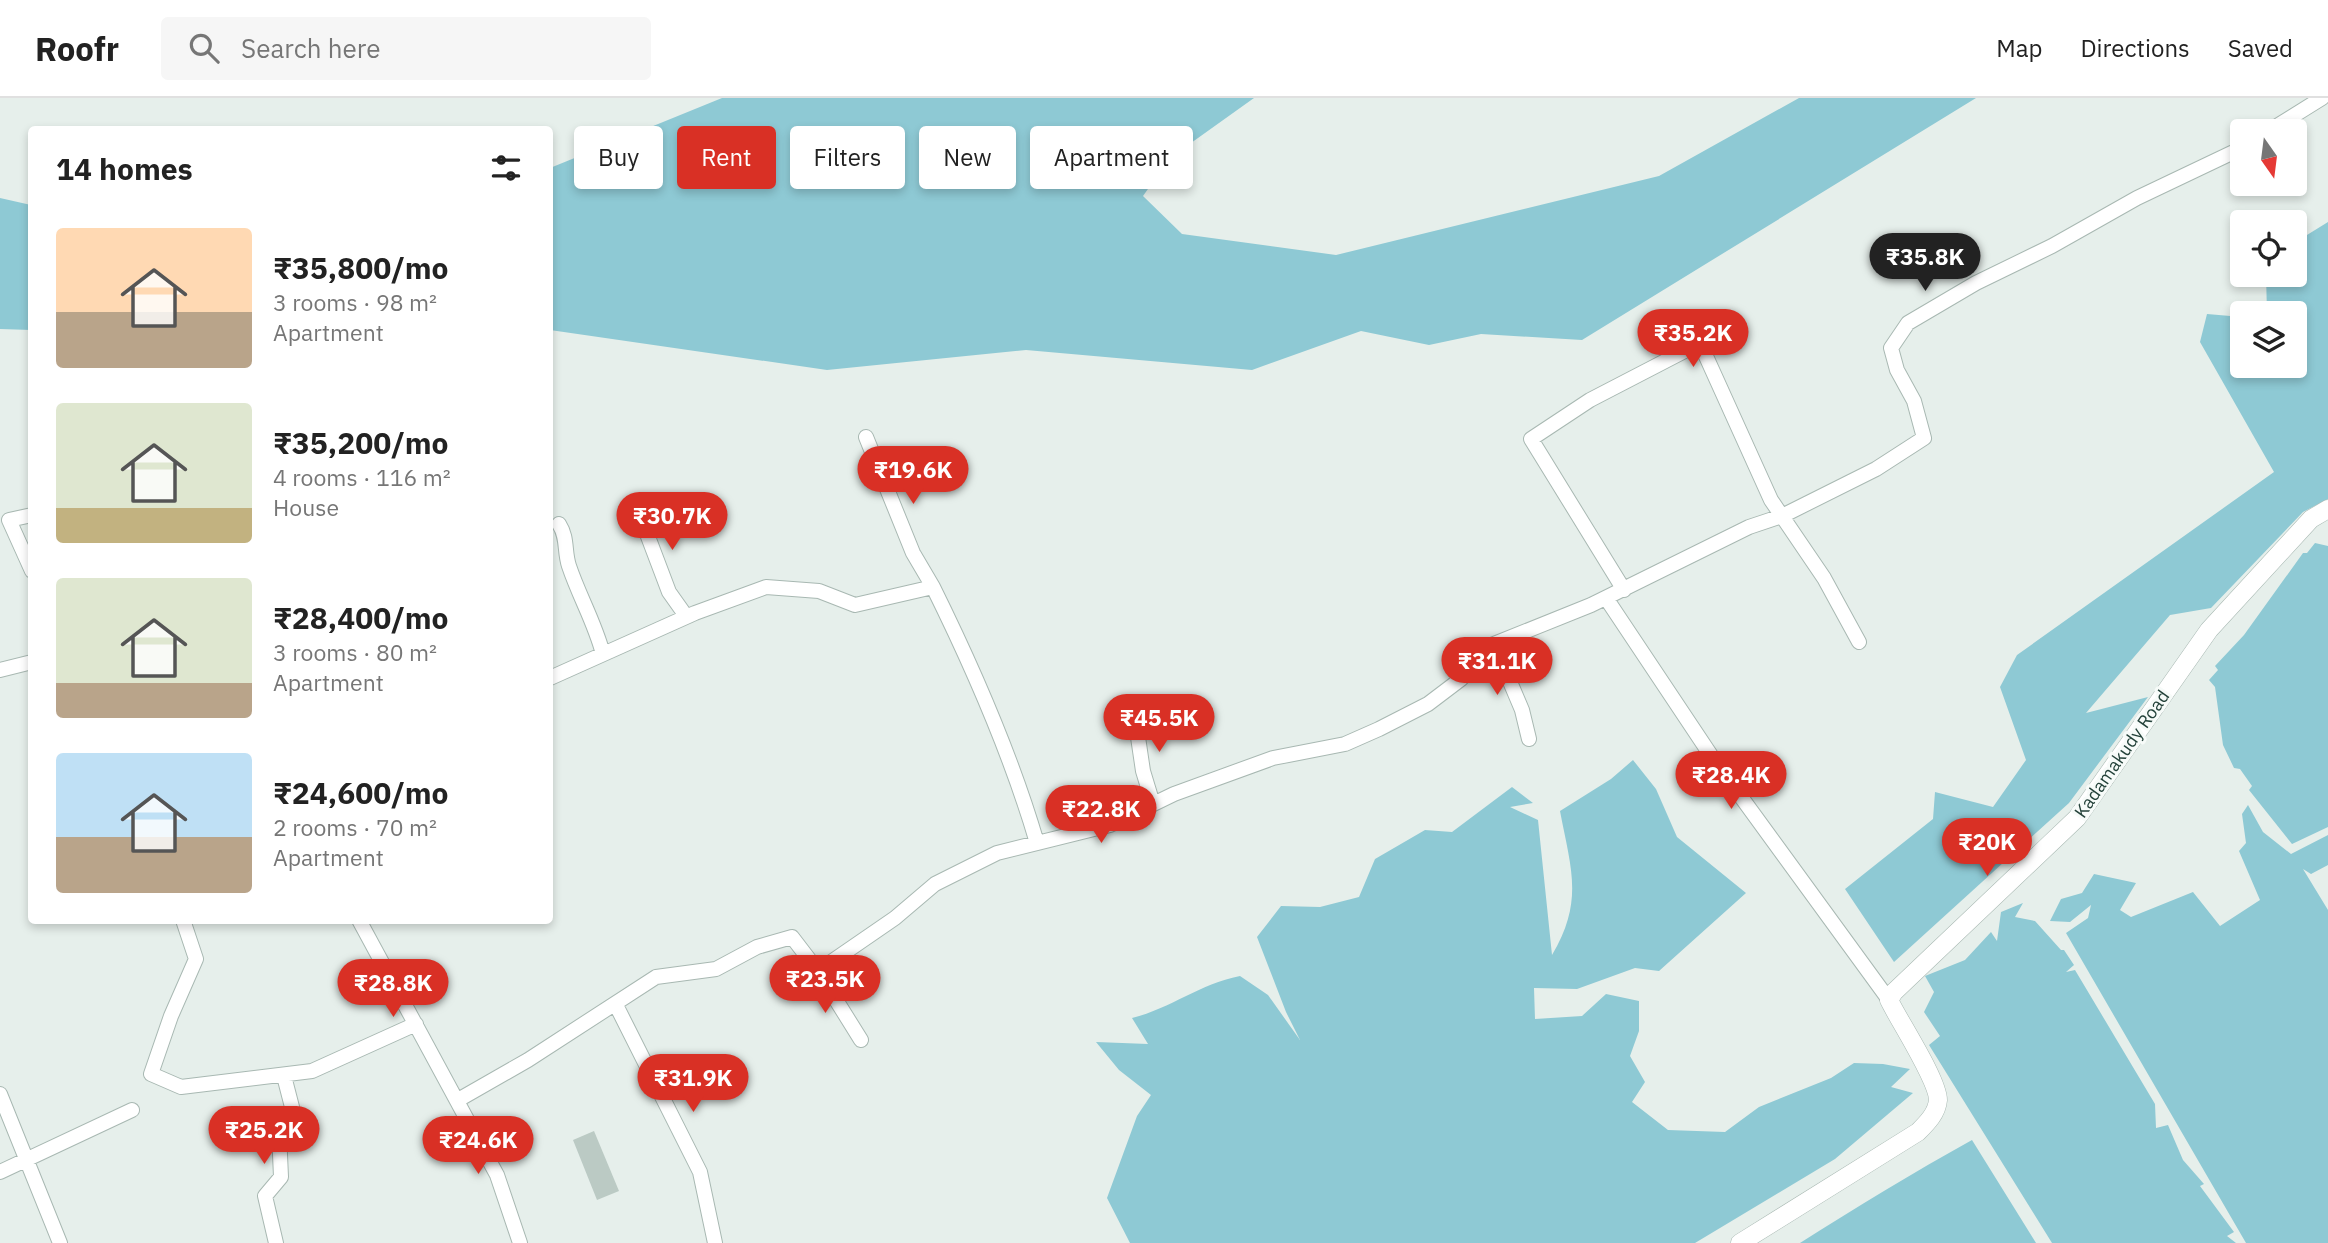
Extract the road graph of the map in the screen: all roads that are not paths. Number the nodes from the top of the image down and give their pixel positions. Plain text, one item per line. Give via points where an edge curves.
1 (2322, 98) edge
2 (2288, 119) edge
3 (2230, 154) edge
4 (866, 438) dead end
5 (632, 505) dead end
6 (2328, 509) edge
7 (28, 516) edge
8 (1782, 516) junction
9 (559, 524) dead end
10 (28, 562) edge
11 (933, 587) junction
12 (1624, 590) junction
13 (1606, 598) junction
14 (686, 616) junction
15 (1859, 642) dead end
16 (1494, 645) junction
17 (603, 654) junction
18 (28, 664) edge
19 (0, 670) edge
20 (553, 677) edge
21 (1134, 710) dead end
22 (1529, 739) dead end
23 (1153, 804) junction
24 (1037, 843) junction
25 (184, 924) edge
26 (361, 924) edge
27 (818, 971) junction
28 (1889, 1000) junction
29 (616, 1005) junction
30 (416, 1024) junction
31 (861, 1040) dead end
32 (285, 1076) junction
33 (0, 1094) edge
34 (458, 1100) junction
35 (132, 1110) dead end
36 (26, 1162) junction
37 (0, 1172) edge
38 (60, 1243) edge
39 (276, 1243) edge
40 (520, 1243) edge
41 (715, 1243) edge
42 (1740, 1243) edge

1 - 2 street
3 - 8 street via 2137,198 1909,323 1891,348 1924,438 1875,469
4 - 11 street via 913,553
5 - 14 street via 669,592
6 - 28 street, Kadamakudy Road via 2311,519 2209,630 2077,818
7 - 10 street via 9,520
8 - 12 street via 1749,527
8 - 12 street via 1700,343 1590,400 1531,439
8 - 15 street via 1824,578
9 - 17 street via 566,535 569,565
11 - 14 street via 855,605 819,591 766,587
11 - 24 street via 979,681
12 - 13 street
13 - 16 street
13 - 28 street via 1712,757
14 - 17 street
16 - 22 street via 1522,710
16 - 23 street via 1428,704 1379,729 1345,744 1273,758
17 - 20 street
18 - 19 street
21 - 23 street
23 - 24 street via 1110,825
24 - 27 street via 997,853 935,884
25 - 32 street via 196,959 151,1074 181,1087
26 - 30 street
27 - 29 street via 792,937 757,947 716,969 656,977
27 - 31 street
28 - 42 street via 1930,1075 1938,1099 1931,1119 1918,1132
29 - 34 street
29 - 41 street via 700,1172
30 - 32 street via 312,1071
30 - 34 street
32 - 39 street via 292,1107 279,1132 281,1177 265,1196
33 - 36 street
34 - 40 street via 497,1175
35 - 36 street
36 - 37 street
36 - 38 street

